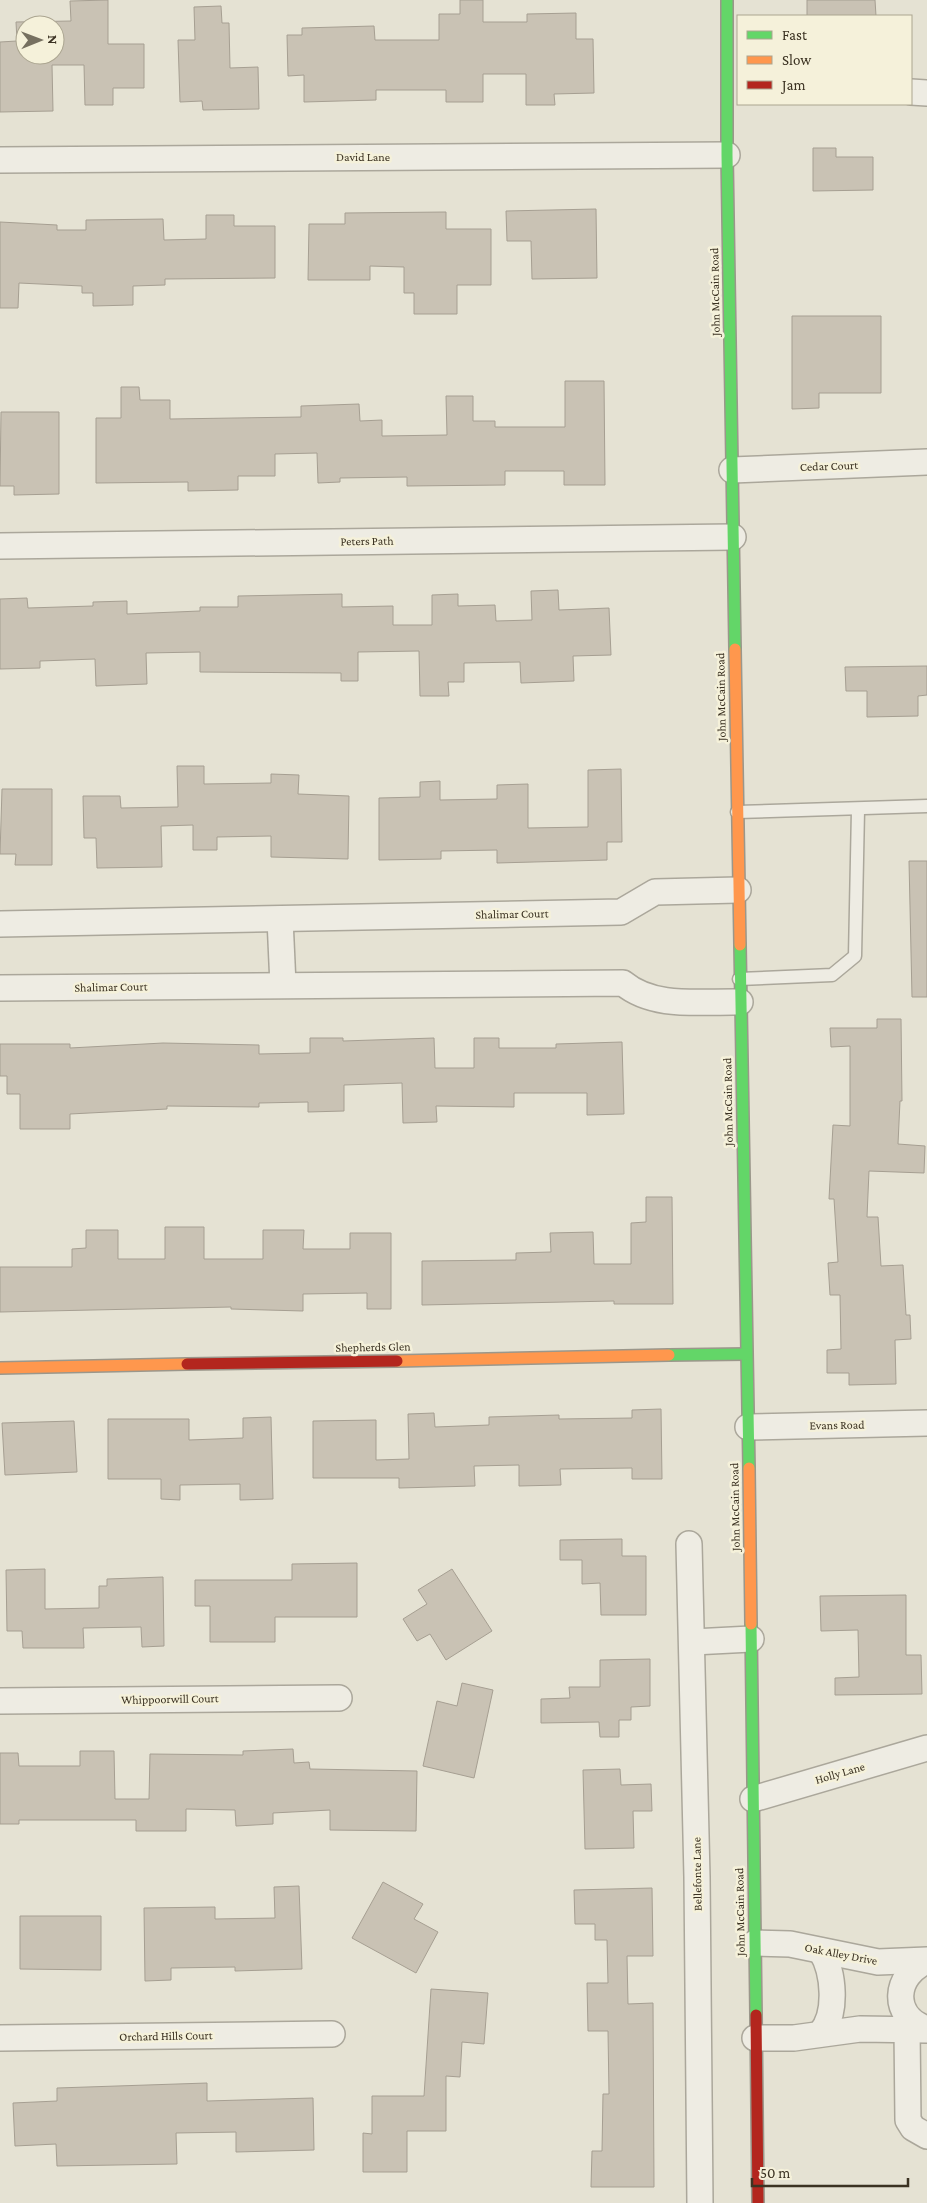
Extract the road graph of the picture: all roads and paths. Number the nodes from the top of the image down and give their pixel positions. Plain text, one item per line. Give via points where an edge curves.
1 (727, 0) edge
2 (733, 88) edge
3 (912, 92) edge
4 (927, 93) edge
5 (727, 155) junction
6 (0, 160) edge
7 (927, 462) edge
8 (732, 470) junction
9 (734, 537) junction
10 (0, 546) edge
11 (927, 806) edge
12 (858, 810) junction
13 (736, 812) junction
14 (738, 890) junction
15 (280, 919) junction
16 (0, 924) edge
17 (283, 985) junction
18 (0, 988) edge
19 (740, 990) junction
20 (746, 1354) junction
21 (0, 1368) edge
22 (927, 1422) edge
23 (748, 1427) junction
24 (689, 1544) dead end
25 (751, 1639) junction
26 (693, 1642) junction
27 (339, 1698) dead end
28 (0, 1701) edge
29 (927, 1748) edge
30 (753, 1799) junction
31 (754, 1943) junction
32 (821, 1951) junction
33 (927, 1961) edge
34 (920, 2029) edge
35 (332, 2034) dead end
36 (820, 2034) junction
37 (0, 2038) edge
38 (756, 2038) junction
39 (927, 2136) edge
40 (700, 2203) edge
41 (758, 2203) edge

1 - 2 main road, John McCain Road
2 - 5 main road, John McCain Road
3 - 4 street
5 - 6 street, David Lane
5 - 8 main road, John McCain Road
7 - 8 street, Cedar Court
8 - 9 main road, John McCain Road
9 - 10 street, Peters Path
9 - 13 main road, John McCain Road
11 - 12 lane
12 - 13 lane
12 - 19 lane via 854,956 832,974
13 - 14 main road, John McCain Road
14 - 15 street, Shalimar Court via 655,892 621,912
14 - 19 main road, John McCain Road
15 - 16 street, Shalimar Court
15 - 17 street
17 - 18 street, Shalimar Court
17 - 19 street, Shalimar Court via 623,983 636,994 656,1000
19 - 20 main road, John McCain Road
20 - 21 main road, Shepherds Glen
20 - 23 main road, John McCain Road
22 - 23 street, Evans Road
23 - 25 main road, John McCain Road
24 - 26 street, Bellefonte Lane
25 - 26 street
25 - 30 main road, John McCain Road
26 - 40 street, Bellefonte Lane
27 - 28 street, Whippoorwill Court
29 - 30 street, Holly Lane
30 - 31 main road, John McCain Road
31 - 32 street, Oak Alley Drive via 790,1944
31 - 38 main road, John McCain Road
32 - 33 street, Oak Alley Drive via 878,1962
32 - 36 street via 828,1965 831,1995 828,2022
33 - 34 street via 908,1973 900,1994 907,2015
34 - 36 street via 860,2029
34 - 39 street via 908,2120 913,2128
35 - 37 street, Orchard Hills Court
36 - 38 street
38 - 41 main road, John McCain Road

